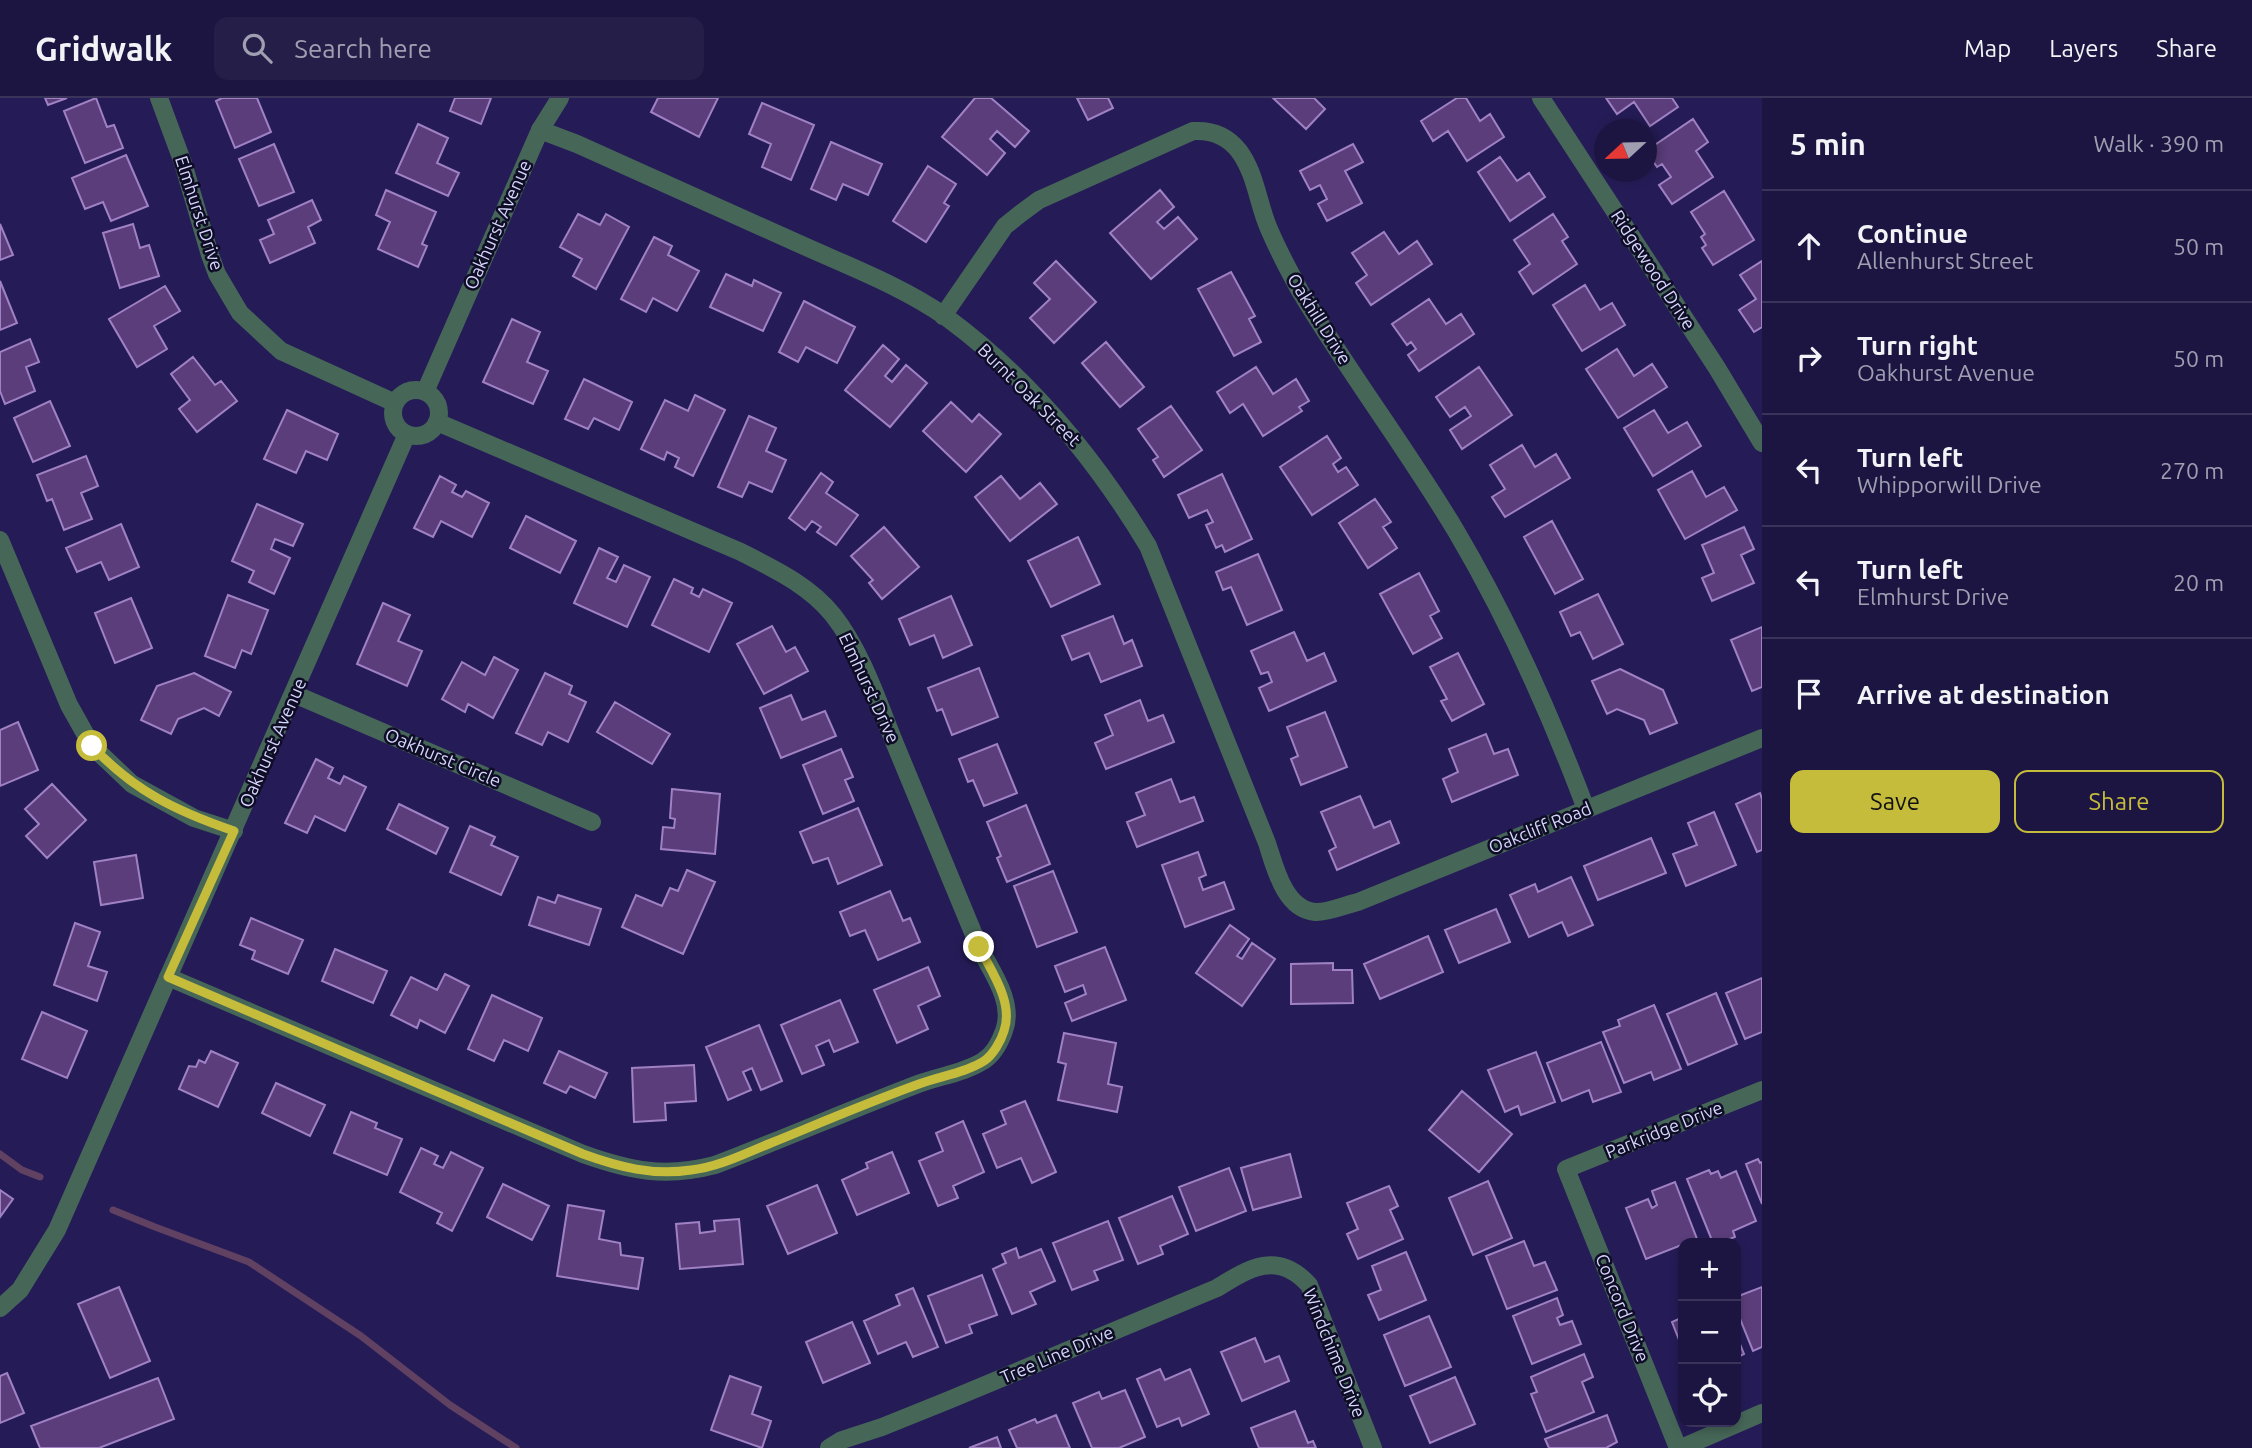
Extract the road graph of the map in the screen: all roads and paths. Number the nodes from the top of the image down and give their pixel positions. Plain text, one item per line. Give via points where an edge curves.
1 (159, 98) edge
2 (560, 98) edge
3 (1541, 98) edge
4 (540, 130) junction
5 (943, 316) junction
6 (425, 392) junction
7 (395, 403) junction
8 (437, 422) junction
9 (407, 434) junction
10 (1762, 443) edge
11 (0, 540) edge
12 (294, 694) junction
13 (1762, 738) edge
14 (1586, 809) junction
15 (592, 822) dead end
16 (234, 831) junction
17 (1316, 912) joint
18 (168, 977) junction
19 (1762, 1090) edge
20 (1566, 1169) joint
21 (1283, 1268) joint
22 (0, 1308) edge
23 (1762, 1413) edge
24 (829, 1448) edge
25 (1373, 1448) edge
26 (1679, 1448) edge

1 - 7 street, Elmhurst Drive via 214,264 240,313 281,351
2 - 4 street, Oakhurst Avenue
3 - 10 street, Ridgewood Drive
4 - 5 street, Burnt Oak Street via 884,282
4 - 6 street, Oakhurst Avenue
5 - 14 street, Oakhill Drive via 1005,226 1039,200 1193,131 1225,137 1247,164 1269,228 1298,288 1455,530 1496,604 1527,664
5 - 17 street, Burnt Oak Street via 1009,369 1071,433 1124,506 1162,581 1278,875 1292,900
6 - 7 street via 407,391
6 - 8 street via 437,405
7 - 9 street via 394,421
8 - 9 street via 424,435
8 - 18 street, Elmhurst Drive via 741,552 786,575 832,614 855,651 1000,989 1007,1017 995,1049 970,1068 920,1083 715,1165 652,1172 583,1154
9 - 12 street, Oakhurst Avenue
11 - 16 street via 69,705 92,746 132,784 194,818
12 - 15 street, Oakhurst Circle
12 - 16 street, Oakhurst Avenue
13 - 14 street, Oakcliff Road
14 - 17 street, Oakcliff Road via 1358,902
16 - 18 street, Oakhurst Avenue
18 - 22 street, Oakhurst Avenue via 57,1230 20,1290
19 - 20 street, Parkridge Drive
20 - 26 street, Concord Drive
21 - 24 street, Tree Line Drive via 1256,1266 1204,1293
21 - 25 street, Windchime Drive via 1301,1276 1315,1297
23 - 26 street

